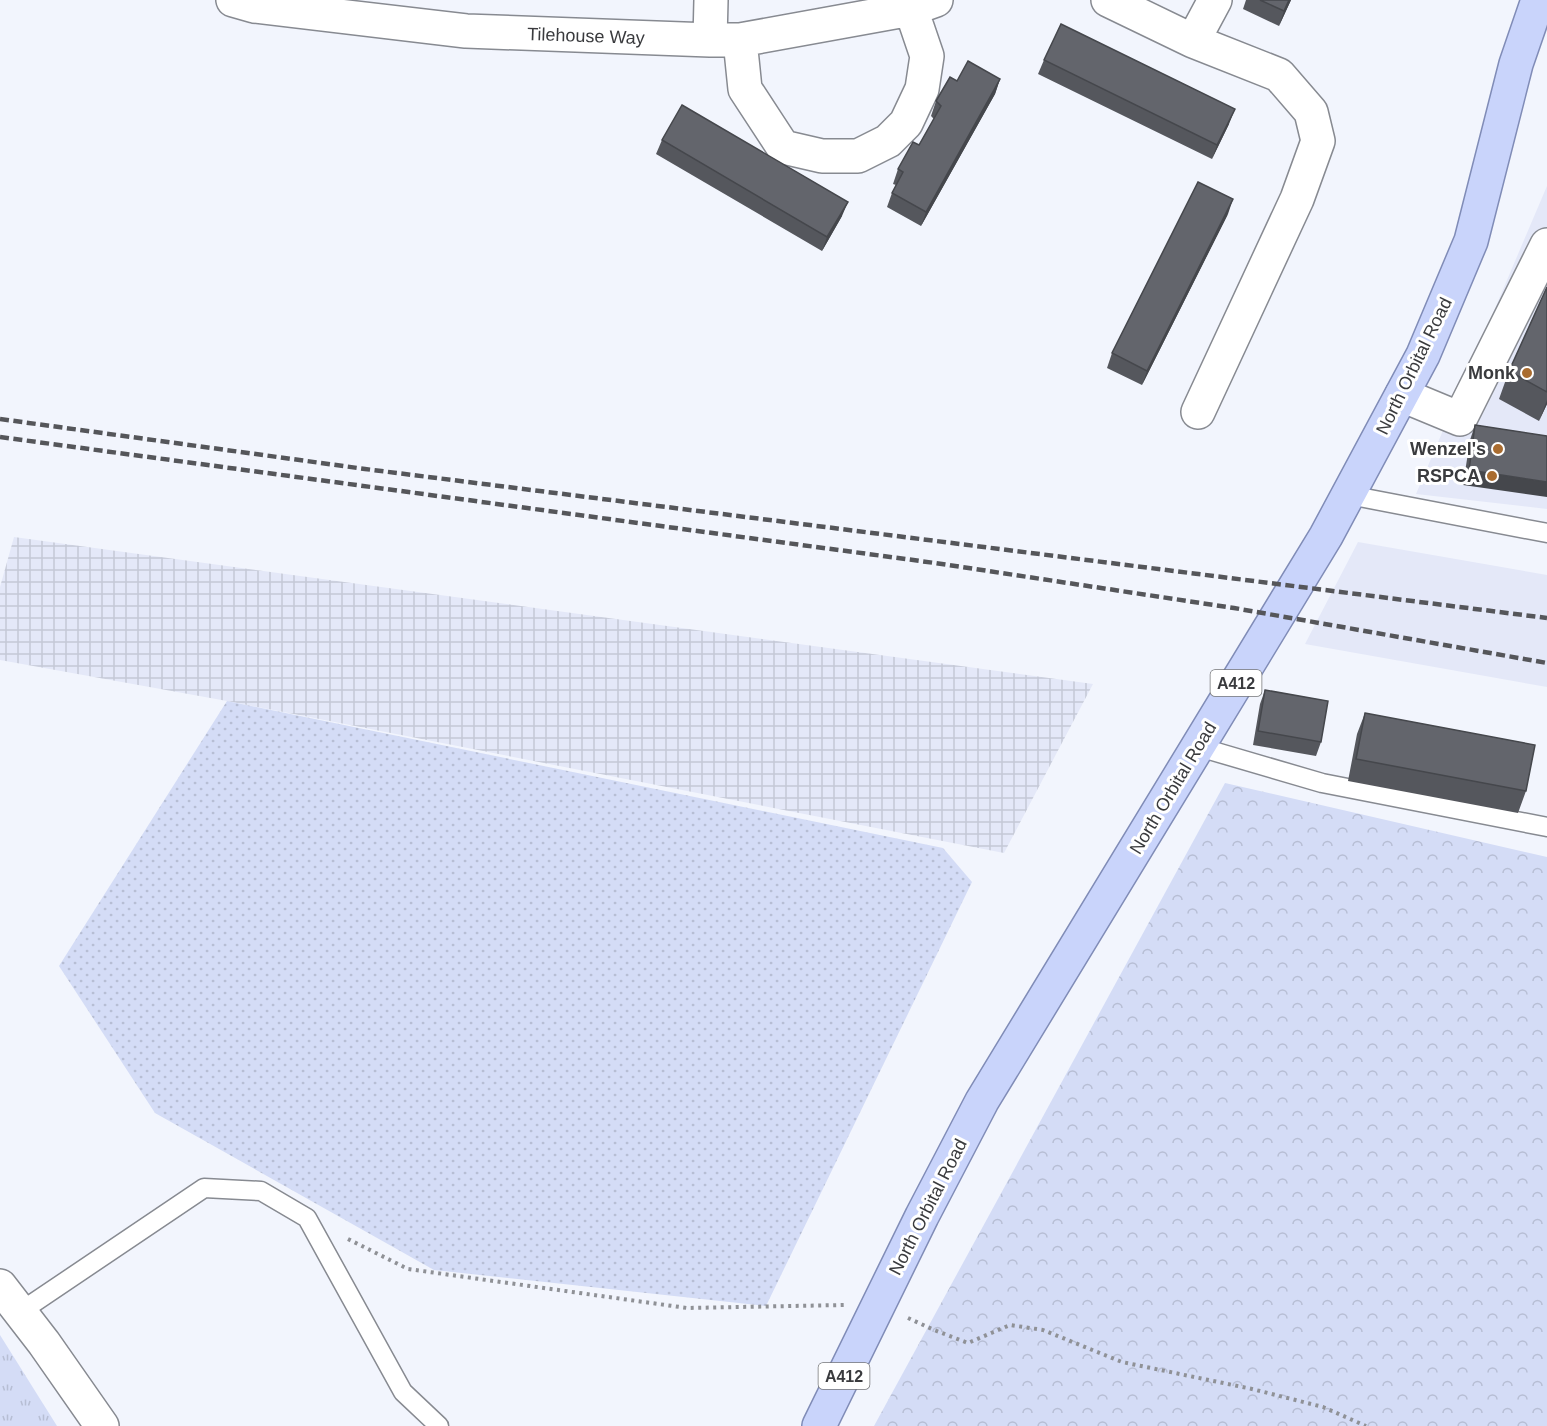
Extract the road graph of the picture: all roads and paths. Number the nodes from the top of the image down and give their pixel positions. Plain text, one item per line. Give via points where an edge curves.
1 (232, 0) edge
2 (711, 0) edge
3 (1108, 0) edge
4 (1215, 0) edge
5 (1538, 0) edge
6 (924, 5) edge
7 (725, 40) junction
8 (1192, 41) junction
9 (1547, 245) edge
10 (1402, 395) junction
11 (1198, 412) dead end
12 (1349, 495) junction
13 (1547, 533) edge
14 (1199, 747) junction
15 (1547, 826) edge
16 (307, 1218) junction
17 (0, 1286) edge
18 (880, 1304) junction
19 (20, 1312) junction
20 (102, 1426) edge
21 (439, 1426) edge
22 (819, 1426) edge
23 (1366, 1426) edge

1 - 7 street, Tilehouse Way via 466,32
2 - 7 street
3 - 8 street
4 - 8 street
5 - 10 main road, North Orbital Road / A412 via 1516,64 1471,241
6 - 7 street, Tilehouse Way
6 - 7 street via 927,56 922,88 906,123 888,141 858,156 822,156 783,147 745,89
8 - 11 street via 1279,75 1311,112 1318,141 1297,200
9 - 10 street via 1460,419
10 - 12 main road, North Orbital Road / A412
12 - 13 lane
12 - 14 main road, North Orbital Road / A412
14 - 15 lane via 1322,783
14 - 18 main road, North Orbital Road / A412 via 982,1101
16 - 18 path via 408,1269 687,1308
16 - 19 lane via 261,1191 204,1188
16 - 21 lane via 403,1392
17 - 19 street
18 - 22 main road, North Orbital Road / A412
18 - 23 path via 968,1343 1010,1325 1043,1330 1122,1362 1323,1407
19 - 20 street

